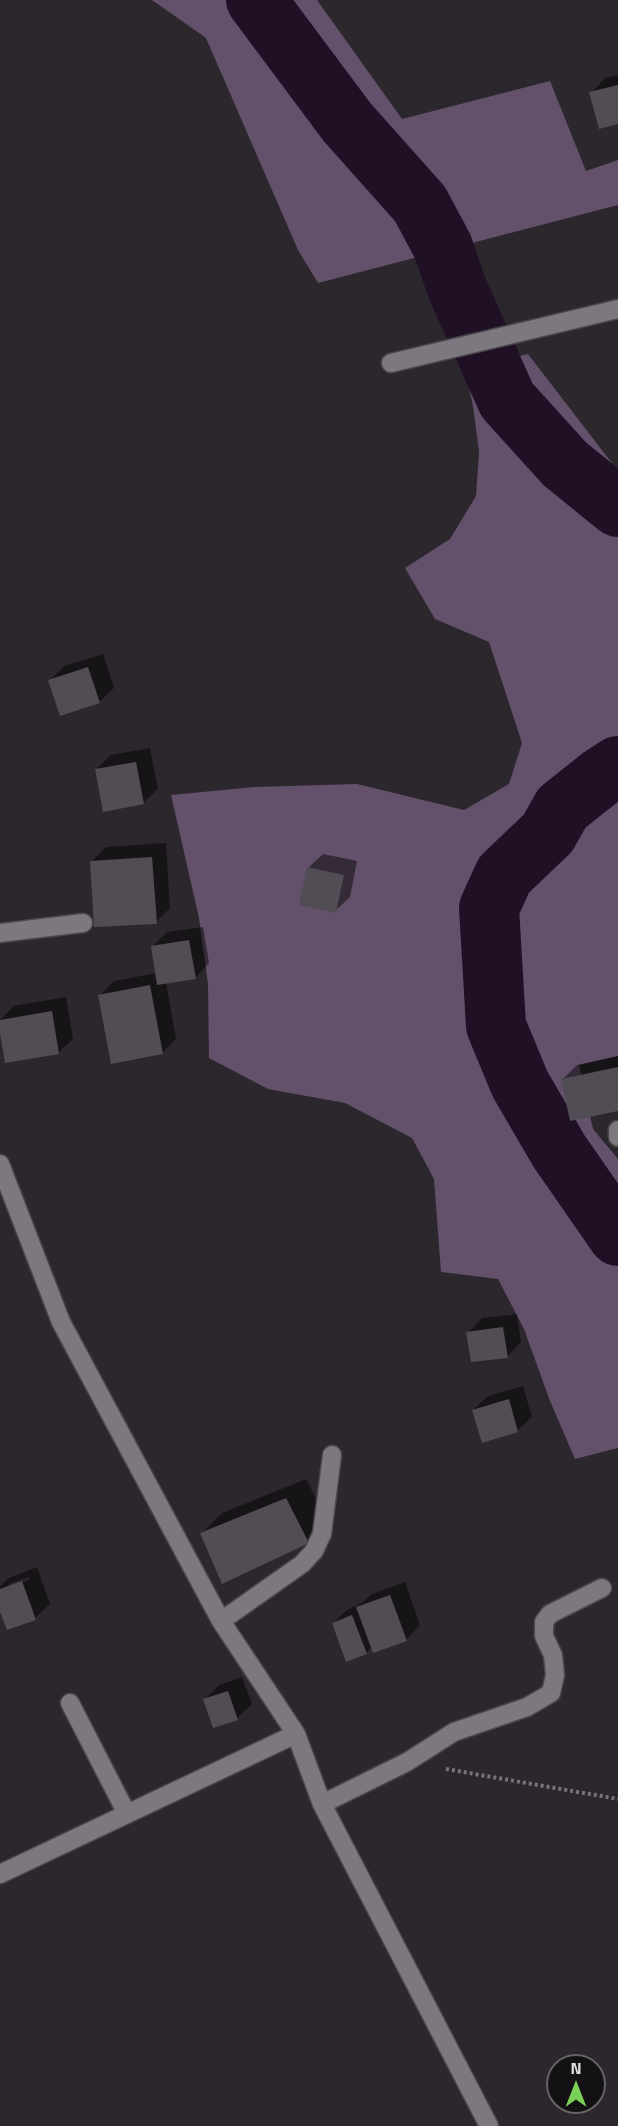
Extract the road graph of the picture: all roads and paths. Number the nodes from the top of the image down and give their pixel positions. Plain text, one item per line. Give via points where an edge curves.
1 (618, 309) edge
2 (391, 363) dead end
3 (82, 922) dead end
4 (0, 933) edge
5 (618, 1130) edge
6 (618, 1137) edge
7 (0, 1164) edge
8 (332, 1455) dead end
9 (602, 1588) dead end
10 (221, 1621) junction
11 (70, 1703) dead end
12 (296, 1734) junction
13 (407, 1762) junction
14 (618, 1799) edge
15 (322, 1804) junction
16 (127, 1814) junction
17 (0, 1874) edge
18 (489, 2126) edge

1 - 2 street
3 - 4 street
5 - 6 street
7 - 10 street via 61,1322
8 - 10 street via 322,1534 315,1551
9 - 13 street via 550,1614 544,1622 555,1675 551,1693 527,1707 454,1732
10 - 12 street
11 - 16 street
12 - 15 street
12 - 16 street
13 - 14 path
13 - 15 street
15 - 18 street
16 - 17 street

